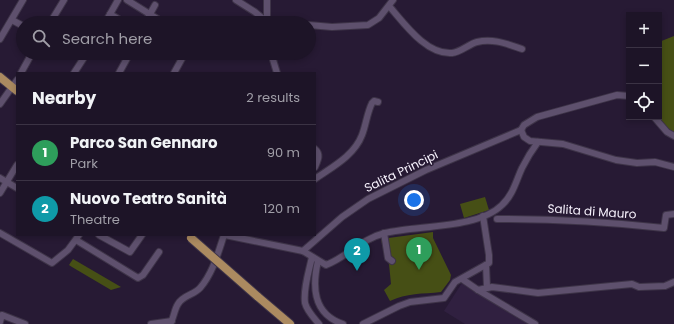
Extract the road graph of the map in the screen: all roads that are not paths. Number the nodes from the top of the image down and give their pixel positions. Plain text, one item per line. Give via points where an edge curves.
1 (23, 0) edge
2 (64, 0) edge
3 (118, 0) edge
4 (127, 0) edge
5 (236, 0) edge
6 (267, 0) edge
7 (393, 0) edge
8 (155, 5) dead end
9 (389, 6) junction
10 (110, 14) joint
11 (150, 14) junction
12 (54, 16) edge
13 (114, 16) edge
14 (153, 16) edge
15 (260, 16) edge
16 (267, 16) edge
17 (12, 20) junction
18 (16, 22) edge
19 (316, 26) edge
20 (0, 39) edge
21 (522, 49) dead end
22 (28, 60) edge
23 (82, 60) edge
24 (126, 60) edge
25 (181, 60) edge
26 (273, 60) edge
27 (22, 72) edge
28 (75, 72) edge
29 (120, 72) edge
30 (175, 72) edge
31 (278, 72) edge
32 (0, 77) edge
33 (16, 86) edge
34 (626, 96) edge
35 (378, 102) dead end
36 (0, 104) edge
37 (657, 120) edge
38 (521, 130) junction
39 (674, 136) edge
40 (538, 142) junction
41 (316, 151) edge
42 (316, 163) edge
43 (16, 167) edge
44 (674, 167) edge
45 (0, 178) edge
46 (316, 178) edge
47 (7, 182) junction
48 (16, 187) edge
49 (0, 193) edge
50 (674, 214) edge
51 (483, 216) junction
52 (497, 219) dead end
53 (0, 233) edge
54 (384, 233) junction
55 (101, 236) edge
56 (141, 236) edge
57 (224, 236) edge
58 (229, 236) edge
59 (189, 237) edge
60 (77, 238) edge
61 (302, 251) junction
62 (159, 252) dead end
63 (312, 257) junction
64 (318, 261) junction
65 (392, 261) dead end
66 (487, 264) junction
67 (462, 278) junction
68 (674, 282) edge
69 (487, 287) junction
70 (478, 290) junction
71 (0, 322) edge
72 (171, 322) edge
73 (25, 324) edge
74 (151, 324) edge
75 (290, 324) edge
76 (319, 324) edge
77 (343, 324) edge
78 (363, 324) edge
79 (535, 324) edge

1 - 17 street
2 - 12 street
3 - 10 street
4 - 11 street
5 - 15 street
6 - 16 street
7 - 9 street
8 - 11 street
9 - 19 street via 379,18 368,25
9 - 21 street via 415,36 440,51 451,53 477,42 494,40
10 - 13 street
11 - 14 street
17 - 18 street
17 - 20 street
22 - 27 street
23 - 28 street
24 - 29 street
25 - 30 street
26 - 31 street
32 - 33 main road
33 - 36 street
34 - 38 street, Salita Principi via 617,95 537,117
35 - 46 street via 372,103 354,149
37 - 39 street
38 - 40 street via 524,137
38 - 61 street, Salita Principi via 426,170 368,199
40 - 44 street via 563,144 616,160 655,162
40 - 51 street via 530,153 510,196 502,206
41 - 42 street
43 - 47 street
45 - 47 street
47 - 48 street
47 - 49 street
50 - 52 street, Salita di Mauro via 666,215 664,228 619,223
51 - 54 street via 444,225
51 - 66 street via 489,255
53 - 60 street via 52,264
54 - 64 street via 364,241 329,264
54 - 65 street via 388,258
55 - 56 street via 130,252
57 - 72 street via 212,270 200,288 179,302
58 - 61 street
59 - 75 main road, bridge
60 - 62 street via 138,278 143,276
61 - 63 street
63 - 64 street
63 - 76 street via 305,304
64 - 77 street via 315,274 316,296 327,315
66 - 67 street
66 - 69 street
67 - 70 street
67 - 78 street via 444,298 410,302
68 - 69 street via 665,286 639,287 632,284 538,293
69 - 70 street
70 - 79 street
71 - 73 street via 2,314
72 - 74 street

